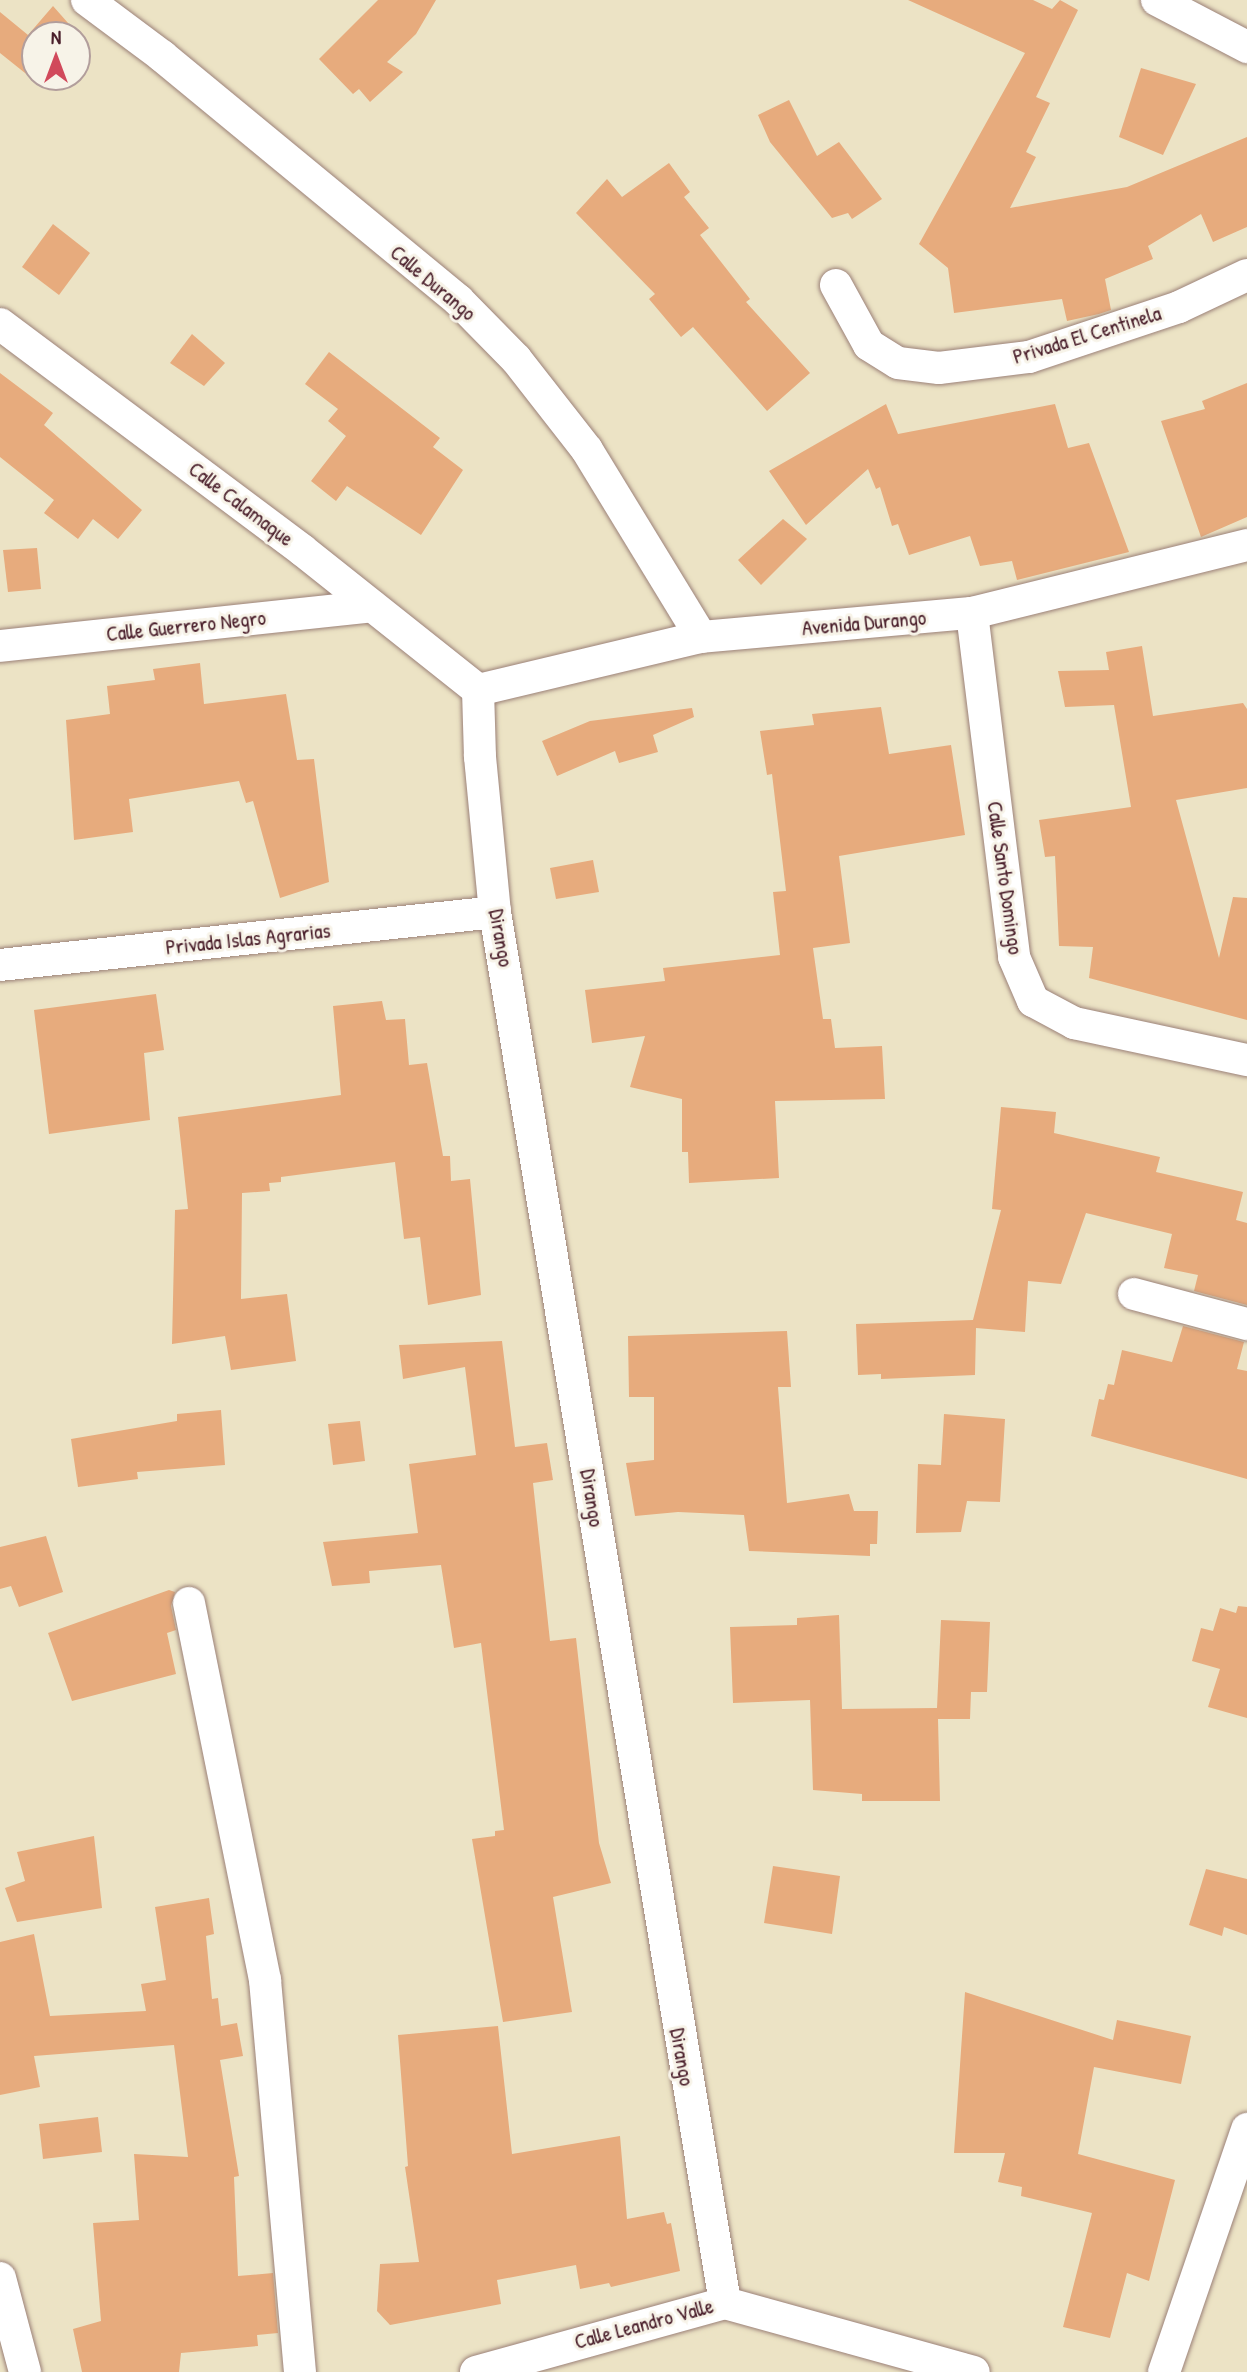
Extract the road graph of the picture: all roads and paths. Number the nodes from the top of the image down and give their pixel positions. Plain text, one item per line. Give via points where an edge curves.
1 (87, 0) edge
2 (1157, 0) edge
3 (1247, 47) edge
4 (1247, 275) edge
5 (836, 285) dead end
6 (0, 324) edge
7 (1247, 545) edge
8 (372, 606) junction
9 (972, 613) junction
10 (701, 637) junction
11 (0, 646) edge
12 (478, 690) junction
13 (495, 912) junction
14 (0, 965) edge
15 (1247, 1060) edge
16 (1135, 1294) dead end
17 (1247, 1324) edge
18 (189, 1603) dead end
19 (1247, 2129) edge
20 (0, 2277) edge
21 (725, 2303) junction
22 (25, 2372) edge
23 (300, 2372) edge
24 (476, 2372) edge
25 (974, 2372) edge
26 (1164, 2372) edge

1 - 10 street, Calle Durango via 162,56 458,300 516,359 609,483
2 - 3 street
4 - 5 street, Privada El Centinela via 1179,307 1029,357 939,368 898,363 869,345
6 - 8 street, Calle Calamaque
7 - 9 street, Avenida Durango
8 - 11 street, Calle Guerrero Negro
8 - 12 street, Calle Calamaque
9 - 10 street, Avenida Durango
9 - 15 street, Calle Santo Domingo via 1014,957 1033,1001 1074,1023
10 - 12 street, Avenida Durango
12 - 13 street, Dirango
13 - 14 street, Privada Islas Agrarias
13 - 21 street, Dirango
16 - 17 street
18 - 23 street via 265,1980
19 - 26 street
20 - 22 street
21 - 24 street, Calle Leandro Valle
21 - 25 street, Calle Leandro Valle

